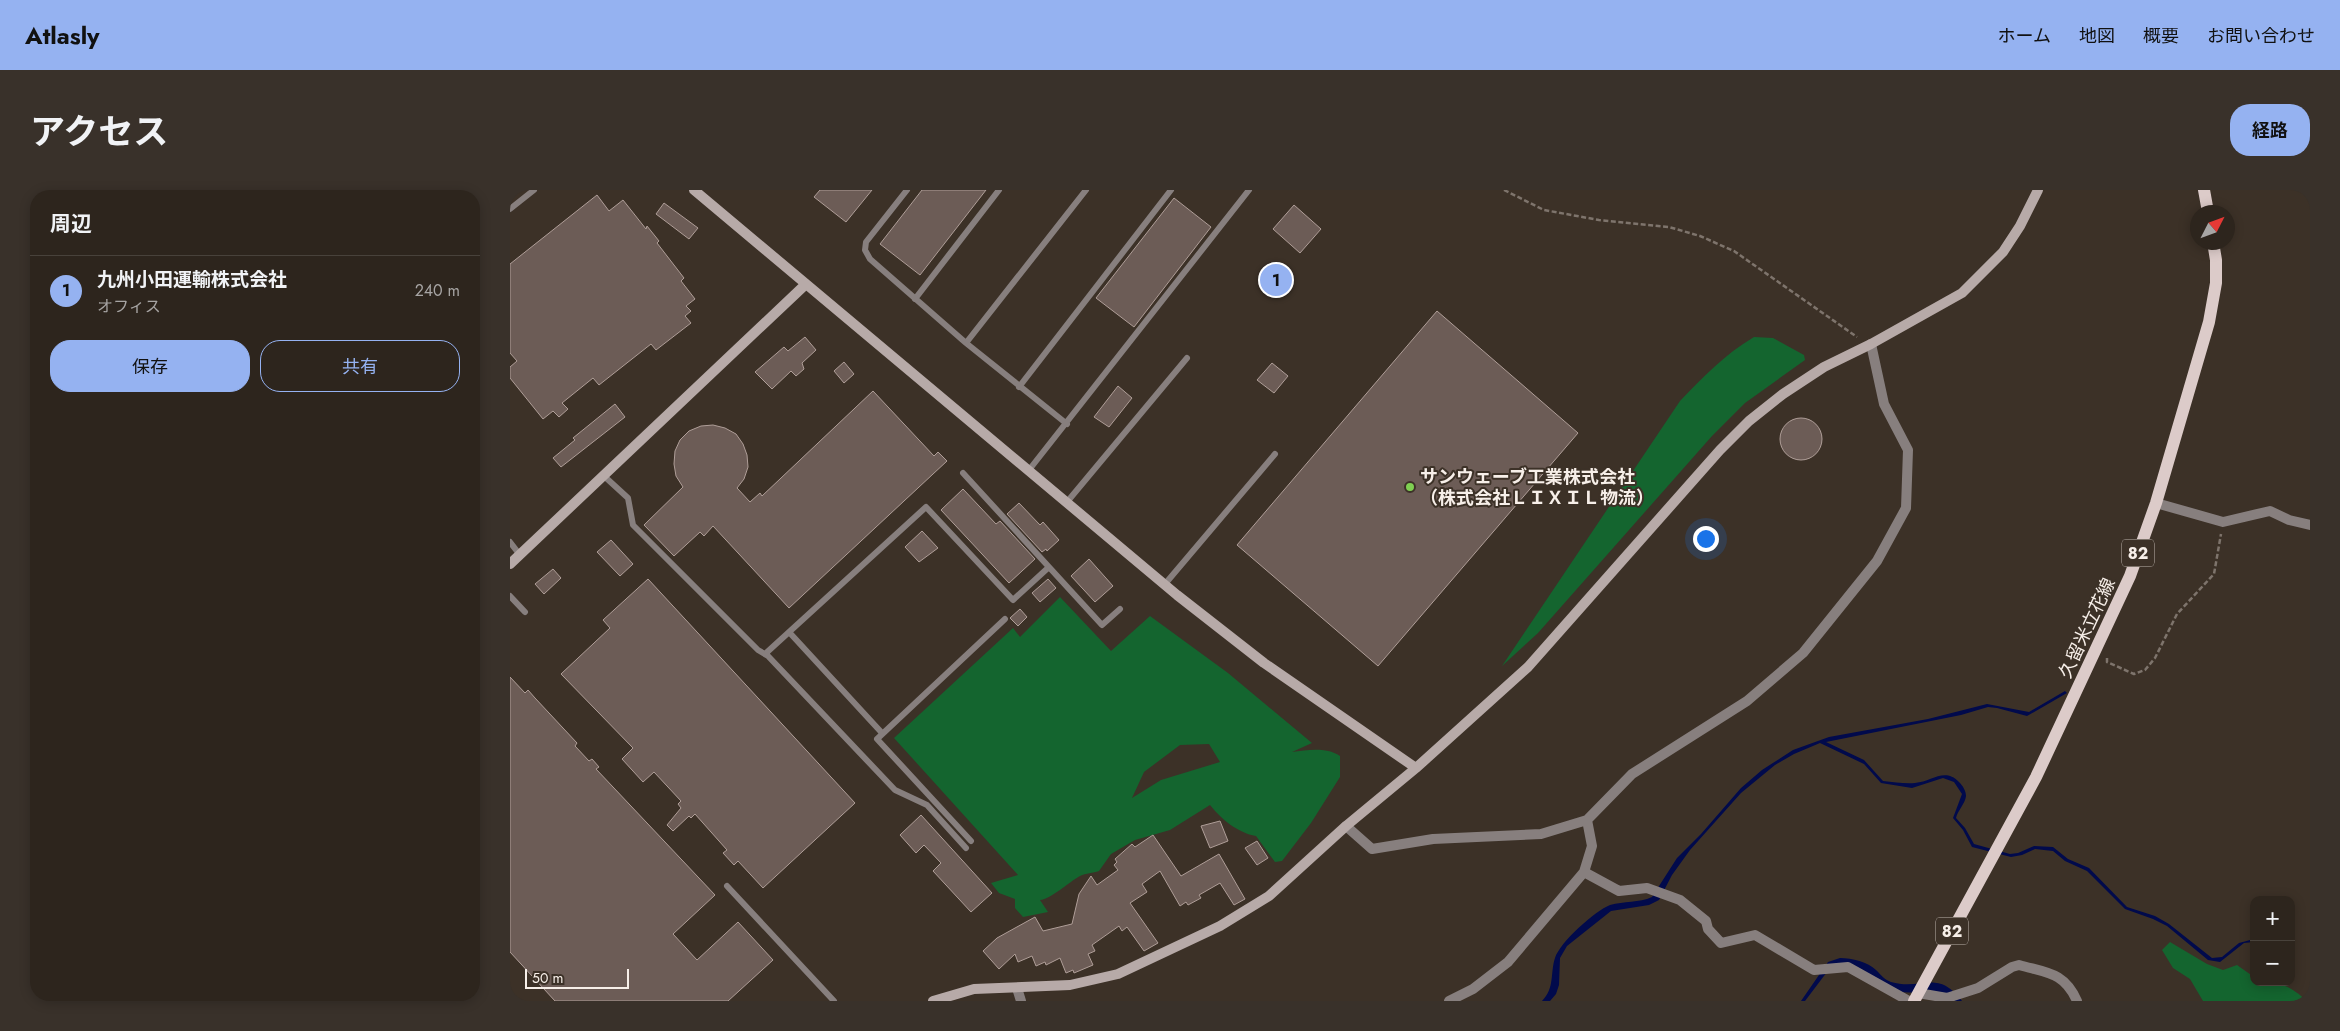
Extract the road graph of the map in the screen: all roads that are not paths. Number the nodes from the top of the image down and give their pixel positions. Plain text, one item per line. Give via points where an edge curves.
1 (534, 190) edge
2 (694, 190) edge
3 (907, 190) edge
4 (999, 190) edge
5 (1086, 190) edge
6 (1171, 190) edge
7 (1249, 190) edge
8 (2038, 190) edge
9 (2204, 190) edge
10 (2207, 205) edge
11 (510, 209) edge
12 (2214, 250) edge
13 (806, 284) junction
14 (915, 299) junction
15 (966, 343) junction
16 (1871, 344) junction
17 (1187, 358) dead end
18 (1020, 387) junction
19 (1067, 424) junction
20 (1275, 454) dead end
21 (1028, 470) junction
22 (963, 473) dead end
23 (604, 476) junction
24 (1067, 502) junction
25 (2156, 502) junction
26 (2310, 525) edge
27 (510, 542) edge
28 (520, 555) junction
29 (510, 564) edge
30 (1049, 567) junction
31 (1164, 584) junction
32 (510, 596) edge
33 (1120, 608) dead end
34 (525, 612) dead end
35 (1005, 619) dead end
36 (789, 632) junction
37 (765, 654) junction
38 (882, 733) junction
39 (1416, 768) junction
40 (1587, 820) junction
41 (1346, 826) junction
42 (971, 841) dead end
43 (966, 848) dead end
44 (1584, 872) junction
45 (727, 886) dead end
46 (1017, 988) junction
47 (1913, 998) edge
48 (834, 1001) edge
49 (934, 1001) edge
50 (1021, 1001) edge
51 (1450, 1001) edge
52 (2077, 1001) edge

1 - 11 lane
2 - 13 street
3 - 14 lane via 866,242 865,250 870,259
4 - 14 lane
5 - 15 lane
6 - 18 lane
7 - 19 lane
8 - 16 street via 2003,252 1979,278 1962,293
9 - 10 main road
12 - 25 main road, 久留米立花線 / 82 via 2216,283 2209,322
13 - 21 street
13 - 23 street
14 - 15 lane
15 - 18 lane
16 - 39 street via 1783,394 1749,422 1720,450 1528,667
16 - 40 street via 1884,404 1908,450 1906,508 1877,561 1803,653 1747,702 1632,774
17 - 24 lane
18 - 19 lane
19 - 21 lane
20 - 31 lane
21 - 24 street
22 - 30 lane
23 - 28 street
23 - 37 lane via 628,498 633,525
24 - 31 street
25 - 26 street via 2223,522 2270,512
25 - 47 main road, 久留米立花線 / 82 via 2116,608 2036,777
27 - 28 lane
28 - 29 street
30 - 33 lane via 1102,625
30 - 36 lane via 1012,600 926,507
31 - 39 street via 1264,663
32 - 34 lane
35 - 38 lane
36 - 37 lane
36 - 38 lane
37 - 43 lane via 895,790 927,805
38 - 42 lane via 877,739
39 - 41 street
40 - 41 street via 1541,834 1433,839 1372,850
40 - 44 street via 1592,846
41 - 46 street via 1268,896 1220,926 1118,974 1070,985
44 - 47 street via 1618,891 1647,888 1680,900 1706,920 1708,929 1721,943 1755,935 1815,970 1848,967
44 - 51 street via 1508,962 1473,989
45 - 48 lane
46 - 49 street via 974,989
46 - 50 street
47 - 52 street via 1947,998 1964,993 2018,965 2063,978

